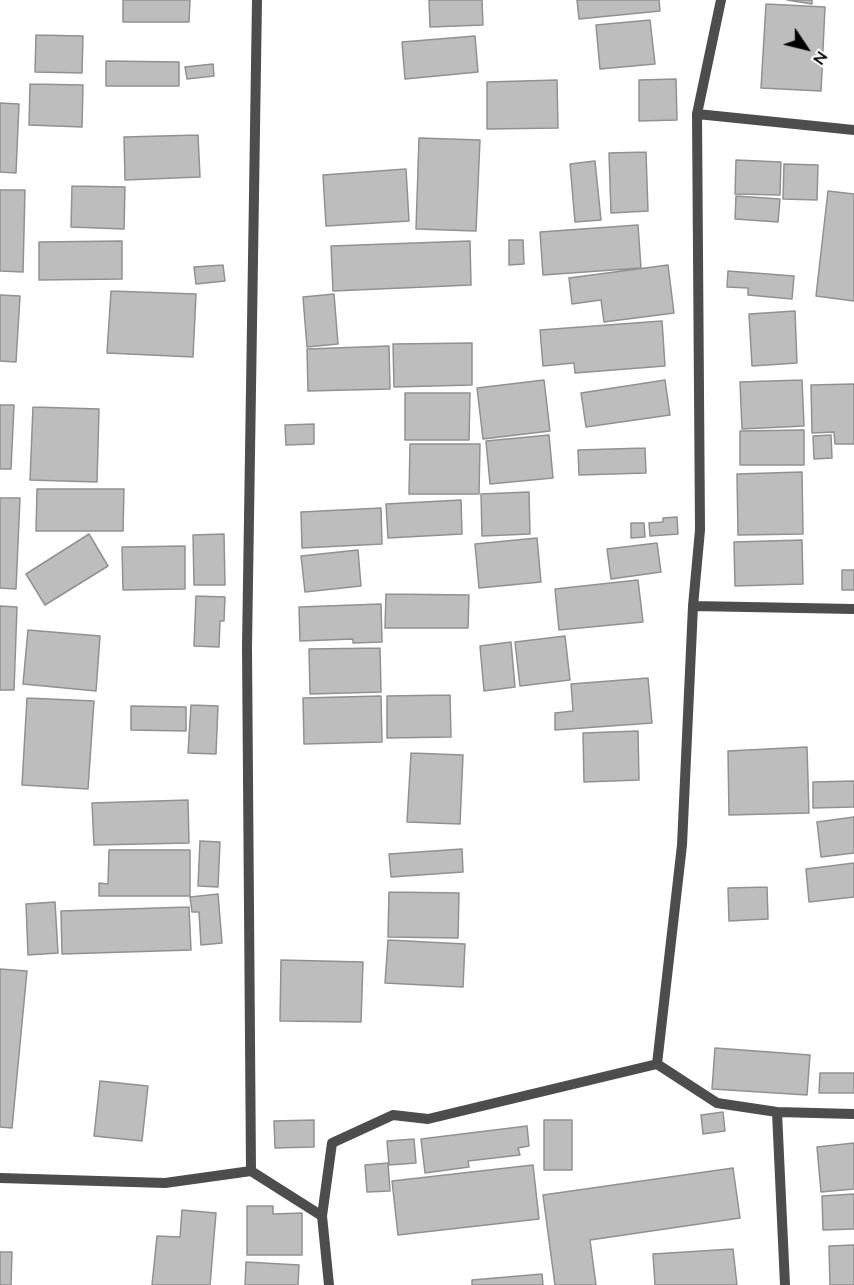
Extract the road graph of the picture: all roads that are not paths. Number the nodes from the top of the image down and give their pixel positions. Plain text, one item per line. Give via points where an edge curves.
1 (257, 0) edge
2 (721, 0) edge
3 (697, 114) junction
4 (854, 130) edge
5 (693, 606) junction
6 (854, 609) edge
7 (657, 1064) junction
8 (777, 1112) junction
9 (854, 1114) edge
10 (251, 1171) junction
11 (0, 1178) edge
12 (322, 1216) junction
13 (329, 1285) edge
14 (785, 1285) edge

1 - 10 street via 248,647
2 - 3 street
3 - 4 street
3 - 5 street via 700,530
5 - 6 street
5 - 7 street via 682,846
7 - 8 street via 717,1103
7 - 12 street via 428,1119 393,1115 332,1143
8 - 9 street
8 - 14 street
10 - 11 street via 165,1183
10 - 12 street
12 - 13 street

